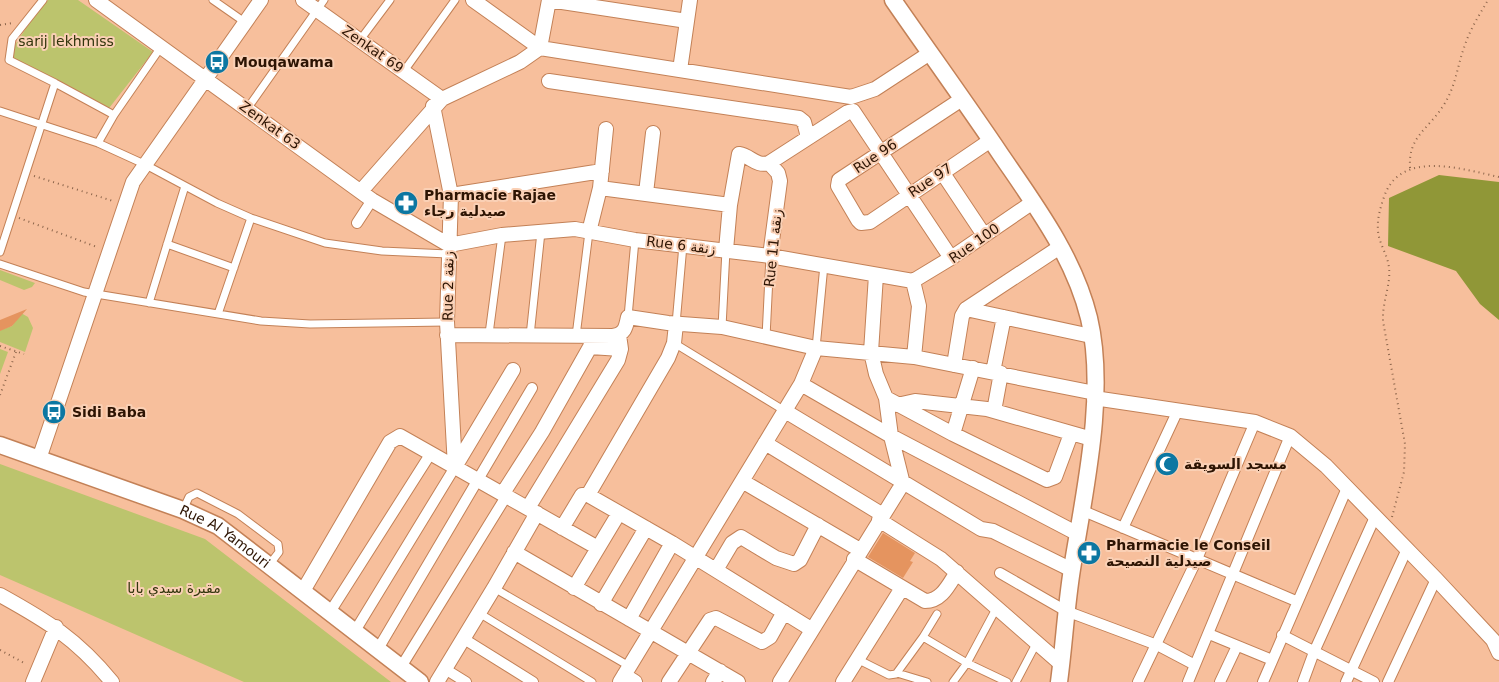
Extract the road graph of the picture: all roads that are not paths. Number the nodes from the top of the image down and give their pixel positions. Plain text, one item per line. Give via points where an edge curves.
1 (42, 0) edge
2 (96, 0) edge
3 (213, 0) edge
4 (261, 0) edge
5 (303, 0) edge
6 (390, 0) edge
7 (455, 0) edge
8 (473, 0) edge
9 (549, 0) edge
10 (690, 0) edge
11 (893, 0) edge
12 (320, 5) edge
13 (687, 21) junction
14 (246, 23) junction
15 (360, 40) junction
16 (161, 47) junction
17 (540, 48) junction
18 (930, 53) junction
19 (680, 70) junction
20 (404, 71) junction
21 (205, 78) junction
22 (549, 81) dead end
23 (55, 83) junction
24 (962, 99) junction
25 (438, 102) junction
26 (247, 108) junction
27 (0, 111) edge
28 (114, 115) junction
29 (41, 126) junction
30 (606, 129) dead end
31 (654, 133) dead end
32 (808, 137) junction
33 (991, 140) junction
34 (98, 143) junction
35 (880, 152) junction
36 (769, 163) junction
37 (144, 164) junction
38 (602, 172) junction
39 (942, 172) junction
40 (185, 186) junction
41 (600, 188) junction
42 (646, 193) junction
43 (451, 194) junction
44 (908, 195) junction
45 (367, 196) junction
46 (1033, 202) junction
47 (730, 205) junction
48 (251, 218) junction
49 (870, 222) joint
50 (357, 223) dead end
51 (541, 230) junction
52 (589, 232) junction
53 (502, 235) junction
54 (984, 235) junction
55 (635, 240) junction
56 (167, 244) junction
57 (682, 245) junction
58 (1060, 247) junction
59 (449, 249) junction
60 (726, 250) junction
61 (0, 252) edge
62 (770, 256) junction
63 (951, 258) junction
64 (0, 264) edge
65 (824, 265) junction
66 (234, 268) junction
67 (876, 275) junction
68 (913, 281) junction
69 (96, 294) junction
70 (148, 303) junction
71 (966, 310) junction
72 (218, 314) junction
73 (628, 317) junction
74 (1004, 317) junction
75 (676, 324) junction
76 (722, 327) junction
77 (447, 329) junction
78 (489, 334) junction
79 (530, 336) junction
80 (1091, 336) junction
81 (576, 337) junction
82 (766, 337) junction
83 (591, 342) junction
84 (620, 342) junction
85 (674, 343) junction
86 (816, 348) junction
87 (871, 352) junction
88 (914, 357) junction
89 (954, 365) junction
90 (974, 368) junction
91 (513, 370) dead end
92 (997, 372) junction
93 (801, 384) junction
94 (532, 388) dead end
95 (1094, 395) junction
96 (892, 402) junction
97 (963, 406) junction
98 (1178, 410) junction
99 (785, 411) junction
100 (994, 411) junction
101 (1255, 422) junction
102 (953, 434) junction
103 (1072, 434) junction
104 (891, 436) junction
105 (1290, 436) junction
106 (1092, 440) junction
107 (765, 443) junction
108 (0, 445) edge
109 (431, 453) junction
110 (39, 459) junction
111 (455, 467) junction
112 (479, 480) junction
113 (902, 480) junction
114 (742, 481) junction
115 (1347, 488) junction
116 (505, 494) junction
117 (588, 495) junction
118 (183, 510) junction
119 (533, 510) junction
120 (1081, 510) junction
121 (619, 513) junction
122 (1375, 517) junction
123 (881, 518) junction
124 (818, 525) junction
125 (562, 528) junction
126 (646, 528) junction
127 (1123, 528) junction
128 (1078, 534) junction
129 (672, 543) junction
130 (598, 548) junction
131 (1407, 549) junction
132 (514, 552) junction
133 (857, 555) junction
134 (696, 557) junction
135 (1197, 559) junction
136 (269, 565) junction
137 (716, 570) junction
138 (1072, 570) junction
139 (957, 572) junction
140 (1000, 574) dead end
141 (1233, 574) junction
142 (1436, 579) junction
143 (494, 588) junction
144 (574, 588) junction
145 (902, 588) junction
146 (303, 591) junction
147 (0, 594) edge
148 (1296, 601) junction
149 (601, 604) junction
150 (997, 607) junction
151 (1066, 611) junction
152 (330, 612) junction
153 (784, 612) junction
154 (480, 613) junction
155 (937, 614) dead end
156 (630, 619) junction
157 (56, 626) junction
158 (811, 629) junction
159 (355, 631) junction
160 (651, 631) junction
161 (1209, 634) junction
162 (1282, 635) junction
163 (922, 637) junction
164 (464, 639) junction
165 (1036, 644) junction
166 (1157, 645) junction
167 (1237, 646) junction
168 (378, 649) junction
169 (688, 652) junction
170 (1314, 652) junction
171 (1499, 653) edge
172 (857, 659) junction
173 (1272, 660) junction
174 (967, 663) junction
175 (1061, 664) junction
176 (1195, 665) junction
177 (401, 667) junction
178 (445, 669) junction
179 (1350, 670) junction
180 (897, 673) junction
181 (35, 676) edge
182 (627, 676) edge
183 (717, 676) edge
184 (112, 682) edge
185 (420, 682) edge
186 (437, 682) edge
187 (466, 682) edge
188 (533, 682) edge
189 (592, 682) edge
190 (669, 682) edge
191 (738, 682) edge
192 (780, 682) edge
193 (843, 682) edge
194 (927, 682) edge
195 (953, 682) edge
196 (1007, 682) edge
197 (1016, 682) edge
198 (1058, 682) edge
199 (1138, 682) edge
200 (1188, 682) edge
201 (1220, 682) edge
202 (1263, 682) edge
203 (1303, 682) edge
204 (1346, 682) edge
205 (1374, 682) edge
206 (1388, 682) edge

1 - 23 lane via 12,39 9,60
2 - 16 street, Zenkat 63
3 - 14 lane
4 - 14 street
5 - 12 street, Zenkat 69
6 - 15 lane
7 - 20 lane
8 - 17 street
9 - 13 street
9 - 17 street
10 - 13 street
11 - 18 street
12 - 15 street, Zenkat 69
12 - 26 lane
13 - 19 street
14 - 21 street
15 - 20 street, Zenkat 69
16 - 21 street, Zenkat 63
16 - 28 lane
17 - 19 street
17 - 25 street via 520,62
18 - 19 street via 875,89 851,97
18 - 24 street
20 - 25 street, Zenkat 69
21 - 26 street, Zenkat 63
21 - 37 street
22 - 32 street via 799,118 804,122
23 - 28 lane
23 - 29 lane
24 - 33 street
24 - 35 street, Rue 96
25 - 43 street, Rue 2 زنقة
25 - 45 street
26 - 45 street, Zenkat 63
27 - 29 lane
28 - 34 lane
29 - 34 lane
29 - 61 lane
30 - 38 street
31 - 42 street
32 - 35 street via 853,111
32 - 36 street
33 - 39 street, Rue 97
33 - 46 street
34 - 37 lane
35 - 44 street
35 - 49 street, Rue 96 via 838,183 858,220
36 - 47 street via 763,165 739,154
36 - 62 street, Rue 11 زنقة via 780,180
37 - 40 lane
37 - 69 street via 133,182
38 - 41 street
38 - 43 street
39 - 44 street, Rue 97
39 - 54 street
40 - 48 lane
40 - 56 lane
41 - 42 street
41 - 52 street
42 - 47 street
43 - 59 street, Rue 2 زنقة
44 - 49 street, Rue 97
44 - 63 street
45 - 50 street
45 - 59 street, Zenkat 63
46 - 54 street, Rue 100
46 - 58 street
47 - 60 street
48 - 59 lane via 354,248
48 - 66 lane
51 - 52 street, Rue 6 زنقة
51 - 53 street, Rue 6 زنقة
51 - 79 lane
52 - 55 street, Rue 6 زنقة
52 - 81 lane
53 - 59 street, Rue 6 زنقة
53 - 78 lane
54 - 63 street, Rue 100
55 - 57 street, Rue 6 زنقة
55 - 73 lane
56 - 66 lane
56 - 70 lane
57 - 60 street, Rue 6 زنقة
57 - 75 lane
58 - 71 street
58 - 80 street via 1081,293
59 - 77 street, Rue 2 زنقة
60 - 62 street, Rue 6 زنقة
60 - 76 lane
62 - 65 street, Rue 6 زنقة
62 - 82 lane, Rue 11 زنقة
63 - 68 street, Rue 100
64 - 69 lane
65 - 67 street, Rue 6 زنقة
65 - 86 lane
66 - 72 lane
67 - 68 street, Rue 6 زنقة
67 - 87 street
68 - 88 street via 919,306
69 - 70 lane
69 - 110 street
70 - 72 lane
71 - 74 street
71 - 89 street via 962,316
72 - 77 lane via 310,324
73 - 75 street
73 - 84 street
74 - 80 street
74 - 92 street
75 - 76 street
75 - 85 street
76 - 82 street
77 - 78 street
77 - 111 street, Rue 2 زنقة
78 - 79 street
79 - 81 street
80 - 95 street
81 - 83 street
82 - 86 street
83 - 84 street
83 - 116 street
84 - 119 street via 618,360
85 - 99 lane
85 - 117 street via 655,382
86 - 87 street
86 - 93 street
87 - 88 street
87 - 96 street via 876,374
88 - 89 street
89 - 90 street
90 - 92 street
90 - 97 street
91 - 111 street
92 - 95 street
92 - 100 street
93 - 99 street
93 - 104 street
94 - 112 street
95 - 98 street
95 - 106 street
96 - 97 street
96 - 102 street
96 - 104 street
97 - 100 street
97 - 102 street
98 - 101 street
98 - 127 street
99 - 107 street
99 - 113 street
100 - 103 street
101 - 105 street
101 - 135 street
102 - 103 street via 1047,480 1055,477
103 - 106 street
104 - 113 street
104 - 128 street
105 - 115 street
105 - 141 street
106 - 120 street
107 - 114 street
107 - 123 street
108 - 110 street, Rue Al Yamouri
109 - 111 street
109 - 146 street via 404,437 390,442
109 - 152 street
110 - 118 street, Rue Al Yamouri
111 - 112 street
111 - 159 street
112 - 116 street
112 - 168 street
113 - 123 street
113 - 138 street via 981,529
114 - 124 street
114 - 134 street
115 - 122 street
115 - 148 street
116 - 119 street
116 - 177 street
117 - 121 street
117 - 125 street via 582,495
118 - 136 street, Rue Al Yamouri via 226,530
118 - 136 lane via 190,497 197,493 238,514 278,544 279,552
119 - 125 street
119 - 132 street
120 - 127 street
120 - 128 street
121 - 126 street
121 - 130 street
122 - 131 street
122 - 170 street
123 - 133 street
123 - 139 street
124 - 133 street
124 - 137 street via 800,560 794,564 776,558 741,537 732,543
125 - 130 street
126 - 129 street
126 - 149 street
127 - 135 street
128 - 138 street
129 - 134 street
129 - 156 street
130 - 144 street
131 - 142 street
131 - 179 street
132 - 143 street
132 - 144 street
133 - 145 street
133 - 158 street
134 - 137 street
134 - 160 street
135 - 141 street
135 - 166 street
136 - 146 street, Rue Al Yamouri
137 - 153 street
138 - 151 street
139 - 145 street via 940,596 931,601 920,599
139 - 150 street
140 - 151 street
141 - 148 street
141 - 161 street
142 - 171 street via 1493,640
142 - 206 street
143 - 154 street
143 - 182 lane
144 - 149 street
145 - 172 street
146 - 152 street, Rue Al Yamouri
147 - 157 street
148 - 162 street
149 - 156 street
150 - 165 street
150 - 174 lane
151 - 166 street
151 - 175 street
152 - 159 street, Rue Al Yamouri
153 - 158 street
153 - 169 street via 770,637 762,642 713,618
154 - 164 street
154 - 189 lane
155 - 163 lane
156 - 160 street
157 - 181 street
157 - 184 street
158 - 192 street
159 - 168 street, Rue Al Yamouri
160 - 169 street
160 - 182 street
161 - 167 street
161 - 176 street
162 - 170 street
162 - 173 street
163 - 174 lane
163 - 180 lane
164 - 178 street
164 - 188 street
165 - 175 street
165 - 197 lane
166 - 176 street
166 - 199 street
167 - 173 street
167 - 201 street
168 - 177 street, Rue Al Yamouri
169 - 183 street
169 - 190 street
170 - 179 street
170 - 203 street
172 - 180 lane via 889,675
172 - 193 street
173 - 202 street
174 - 195 lane
174 - 196 lane
175 - 198 street
176 - 200 street
177 - 185 street, Rue Al Yamouri
178 - 186 street
178 - 187 street
179 - 204 street
179 - 205 street
180 - 194 lane
183 - 191 street

